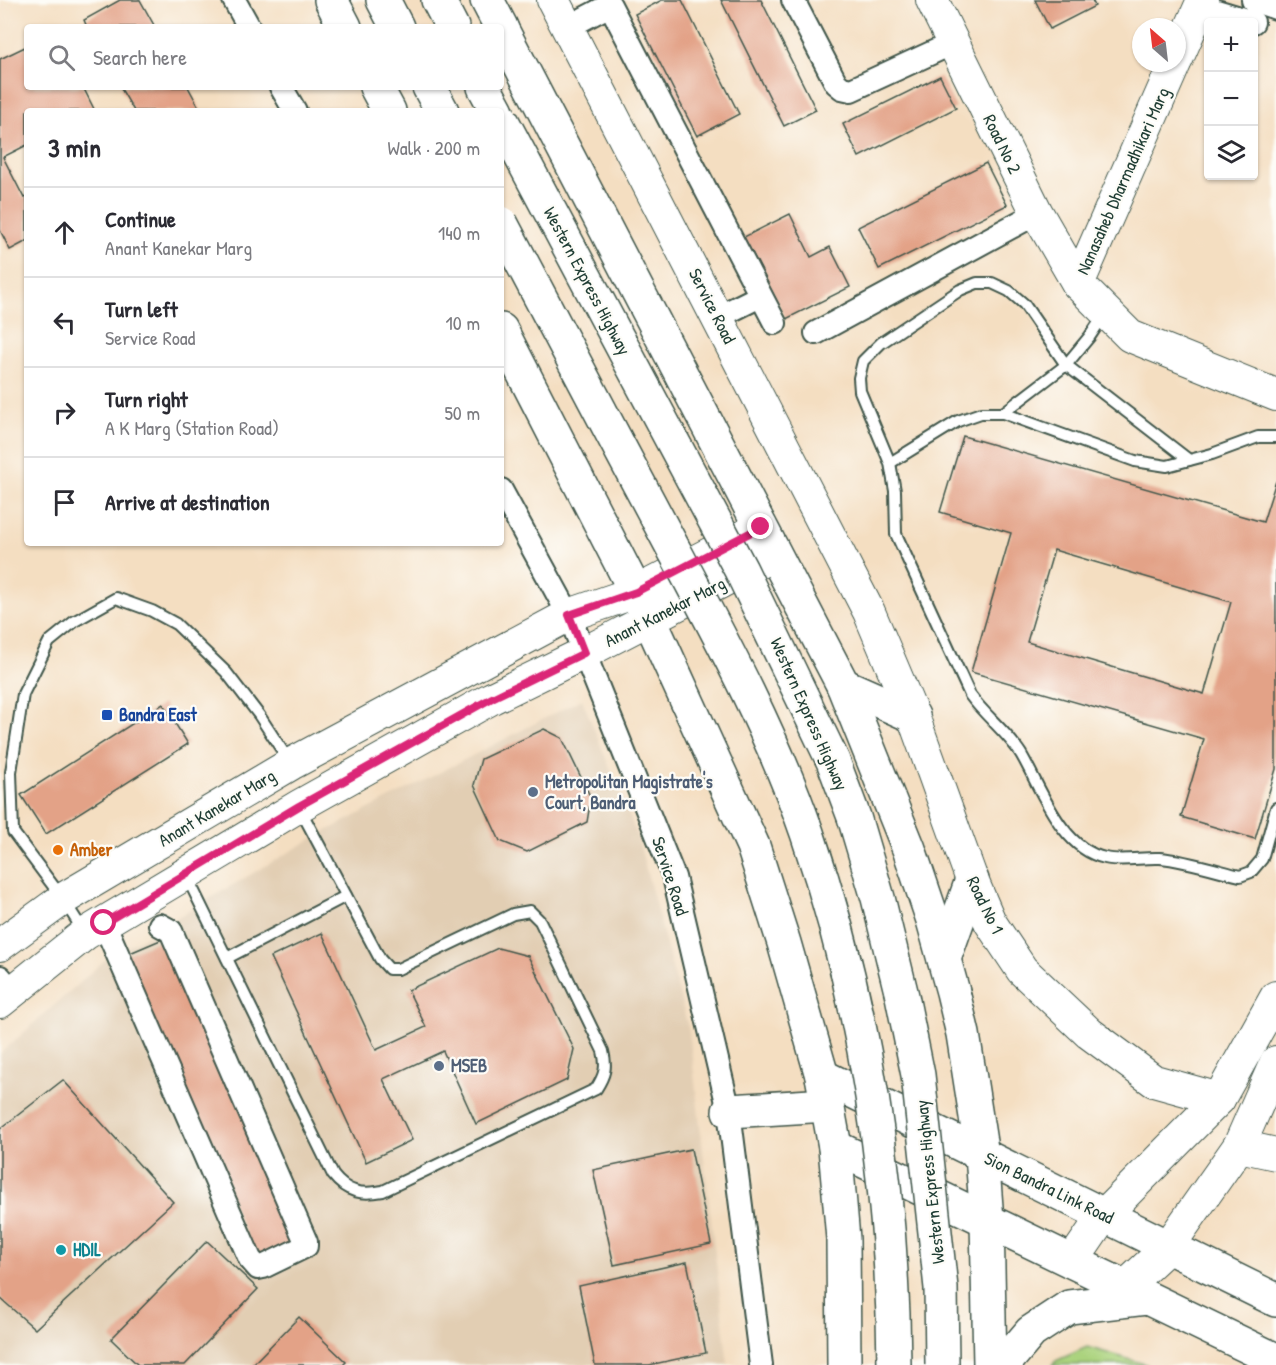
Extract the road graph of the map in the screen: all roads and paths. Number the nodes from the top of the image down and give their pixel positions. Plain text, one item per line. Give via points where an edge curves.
1 (234, 0) edge
2 (332, 0) edge
3 (383, 0) edge
4 (438, 0) edge
5 (487, 0) edge
6 (793, 0) edge
7 (932, 0) edge
8 (1253, 0) edge
9 (612, 2) edge
10 (1201, 3) edge
11 (560, 14) edge
12 (1264, 20) edge
13 (247, 24) edge
14 (344, 24) edge
15 (396, 24) edge
16 (450, 24) edge
17 (499, 24) edge
18 (504, 33) edge
19 (1186, 37) edge
20 (953, 43) junction
21 (1171, 72) edge
22 (284, 90) edge
23 (378, 90) edge
24 (431, 90) edge
25 (486, 90) edge
26 (293, 108) edge
27 (386, 108) edge
28 (440, 108) edge
29 (495, 108) edge
30 (504, 125) edge
31 (1036, 213) junction
32 (504, 229) edge
33 (1078, 284) junction
34 (760, 296) junction
35 (1106, 312) junction
36 (718, 317) junction
37 (775, 323) dead end
38 (816, 333) dead end
39 (504, 336) edge
40 (1066, 364) junction
41 (1276, 395) edge
42 (1003, 413) junction
43 (1276, 437) edge
44 (1189, 460) junction
45 (890, 464) junction
46 (504, 496) edge
47 (768, 540) junction
48 (643, 606) junction
49 (869, 612) joint
50 (569, 615) junction
51 (584, 653) junction
52 (843, 685) junction
53 (914, 716) junction
54 (291, 764) junction
55 (299, 806) junction
56 (1276, 808) edge
57 (186, 874) junction
58 (972, 880) junction
59 (346, 896) junction
60 (63, 899) junction
61 (160, 925) dead end
62 (94, 928) junction
63 (0, 945) edge
64 (227, 958) junction
65 (944, 959) junction
66 (4, 990) edge
67 (1276, 997) edge
68 (1276, 1062) edge
69 (824, 1091) junction
70 (1219, 1099) junction
71 (729, 1111) junction
72 (835, 1146) junction
73 (1239, 1146) junction
74 (1276, 1154) edge
75 (982, 1155) junction
76 (1091, 1209) junction
77 (987, 1220) junction
78 (1168, 1247) junction
79 (1072, 1262) junction
80 (1137, 1293) junction
81 (1276, 1300) edge
82 (1276, 1360) edge
83 (760, 1365) edge
84 (844, 1365) edge
85 (894, 1365) edge
86 (942, 1365) edge
87 (990, 1365) edge
88 (1003, 1365) edge

1 - 13 street
2 - 14 main road
3 - 15 main road
4 - 16 main road
5 - 17 main road
6 - 20 street via 842,88 851,90
7 - 20 street, Road No 2
8 - 12 street
9 - 11 street
9 - 34 street
10 - 12 street
10 - 19 street
11 - 36 street, Service Road
18 - 47 main road
20 - 31 street, Road No 2
21 - 33 street, Nanasaheb Dharmadhikari Marg
22 - 26 street
23 - 27 main road
24 - 28 main road
25 - 29 main road
30 - 86 main road, Western Express Highway, bridge via 741,570 833,761 854,817 878,898 918,1075 941,1288
31 - 33 street, Road No 2
31 - 38 street
32 - 85 main road, bridge via 752,702 807,834 853,997 869,1078 889,1239
33 - 35 street, Nanasaheb Dharmadhikari Marg
34 - 36 street
34 - 37 street
35 - 40 lane
35 - 41 street, Nanasaheb Dharmadhikari Marg via 1130,336
36 - 49 street, Service Road
39 - 48 main road
40 - 42 lane
40 - 44 lane
40 - 45 lane via 1024,304 1009,291 992,283 977,283 960,290 881,343 863,361 860,391
42 - 44 lane via 1135,461 1167,466
42 - 45 lane via 981,413 958,421
43 - 44 lane via 1258,437
45 - 56 lane via 896,534 970,695 1021,754 1067,833 1089,852 1104,858 1160,858 1240,876 1251,872 1262,859
46 - 50 street, Service Road
47 - 48 street, Anant Kanekar Marg
47 - 52 main road
48 - 50 street, Anant Kanekar Marg
48 - 51 street, Anant Kanekar Marg
48 - 69 main road via 753,846
49 - 53 street, Road No 1
50 - 51 street, Service Road
50 - 54 street, Anant Kanekar Marg
51 - 55 street, Anant Kanekar Marg via 492,698
51 - 71 street, Service Road via 674,877
52 - 53 main road
52 - 65 main road via 909,849
53 - 58 street, Road No 1
54 - 60 street, Anant Kanekar Marg
54 - 60 lane via 226,672 176,624 116,598 75,621 49,642 23,694 11,772 13,832
55 - 57 street, Anant Kanekar Marg
55 - 59 lane
57 - 62 street, Anant Kanekar Marg
57 - 64 lane
58 - 65 main road
58 - 70 street, Road No 1 via 990,922 1022,970 1089,1033 1154,1081
59 - 64 lane
59 - 64 lane via 389,969 398,969 513,914 530,911 540,921 603,1051 605,1075 596,1089 383,1191 364,1194 349,1190 333,1175
60 - 62 lane
60 - 63 street, Anant Kanekar Marg
61 - 62 street via 171,931 306,1242 306,1246 263,1268 250,1259
62 - 66 street, Anant Kanekar Marg
65 - 75 main road via 963,1034
67 - 70 street
68 - 73 street
69 - 71 main road
69 - 72 main road
69 - 75 main road, Sion Bandra Link Road
70 - 76 street
71 - 83 street, Service Road
72 - 77 main road
72 - 84 main road via 843,1239
73 - 74 street
73 - 78 street
75 - 76 main road, Sion Bandra Link Road
75 - 77 main road
76 - 78 main road, Sion Bandra Link Road
76 - 79 street
77 - 79 main road
77 - 87 main road
78 - 80 street
78 - 81 main road, Sion Bandra Link Road
79 - 80 main road
80 - 82 main road
80 - 88 main road via 1069,1307 1031,1332

